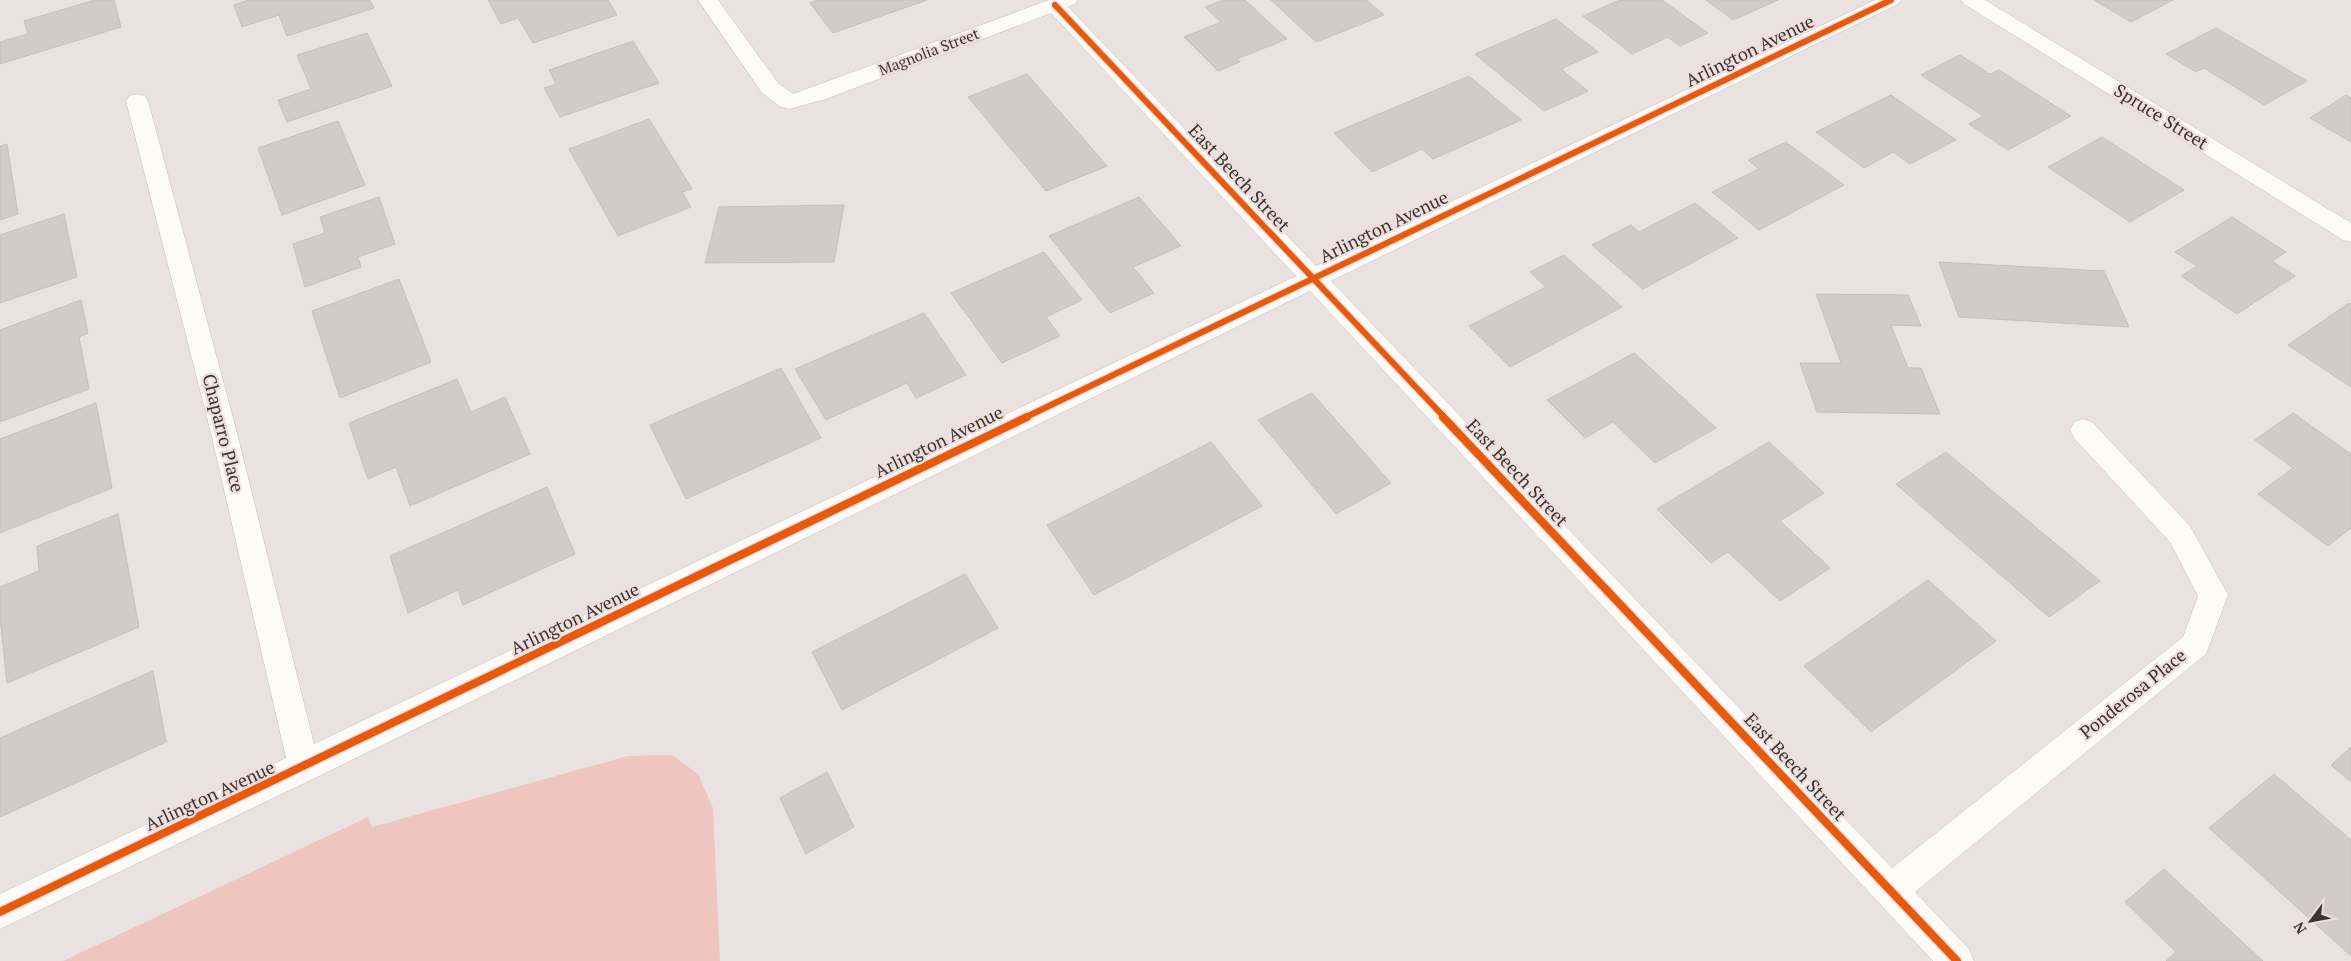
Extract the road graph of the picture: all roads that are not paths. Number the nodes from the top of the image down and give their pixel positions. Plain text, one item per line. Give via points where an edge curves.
1 (708, 0) edge
2 (1891, 0) edge
3 (1971, 0) edge
4 (1061, 2) edge
5 (137, 100) dead end
6 (2351, 234) edge
7 (1312, 278) junction
8 (2083, 430) dead end
9 (304, 767) junction
10 (1890, 890) junction
11 (0, 912) edge
12 (1957, 961) edge

1 - 4 street, Magnolia Street via 770,88 788,102 818,94
2 - 7 street, Arlington Avenue
3 - 6 street, Spruce Street
4 - 7 street, East Beech Street
5 - 9 street, Chaparro Place via 223,429
7 - 9 street, Arlington Avenue
7 - 10 street, East Beech Street
8 - 10 street, Ponderosa Place via 2180,534 2213,595 2195,645
9 - 11 street, Arlington Avenue
10 - 12 street, East Beech Street

